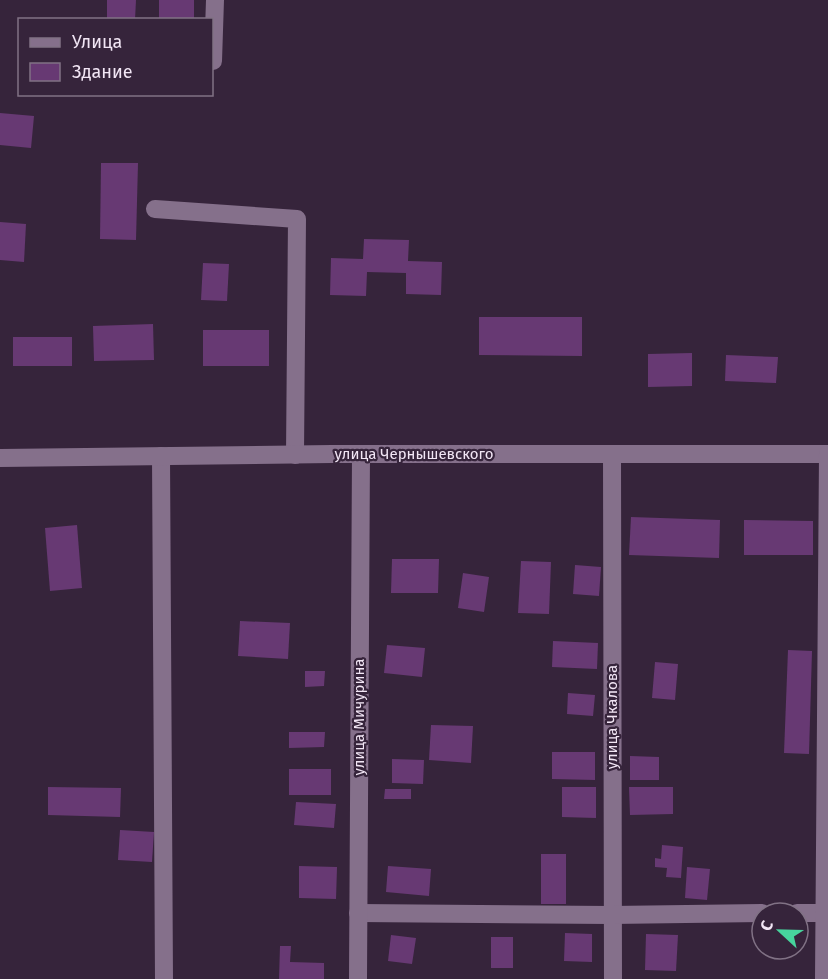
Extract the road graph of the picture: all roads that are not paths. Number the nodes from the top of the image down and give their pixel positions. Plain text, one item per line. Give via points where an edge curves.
1 (215, 0) edge
2 (213, 61) dead end
3 (155, 209) dead end
4 (361, 454) junction
5 (612, 454) junction
6 (828, 454) edge
7 (295, 455) junction
8 (161, 456) junction
9 (0, 458) edge
10 (358, 913) junction
11 (750, 913) edge
12 (810, 913) edge
13 (826, 913) edge
14 (611, 915) junction
15 (164, 979) edge
16 (358, 979) edge
17 (613, 979) edge
18 (824, 979) edge

1 - 2 street
3 - 7 street via 297,219
4 - 5 street, улица Чернышевского
4 - 7 street, улица Чернышевского
4 - 10 street, улица Мичурина
5 - 6 street, улица Чернышевского
5 - 14 street, улица Чкалова
6 - 13 street
7 - 8 street, улица Чернышевского
8 - 9 street, улица Чернышевского
8 - 15 street
10 - 14 street
10 - 16 street, улица Мичурина
11 - 14 street
12 - 13 street
13 - 18 street
14 - 17 street, улица Чкалова

